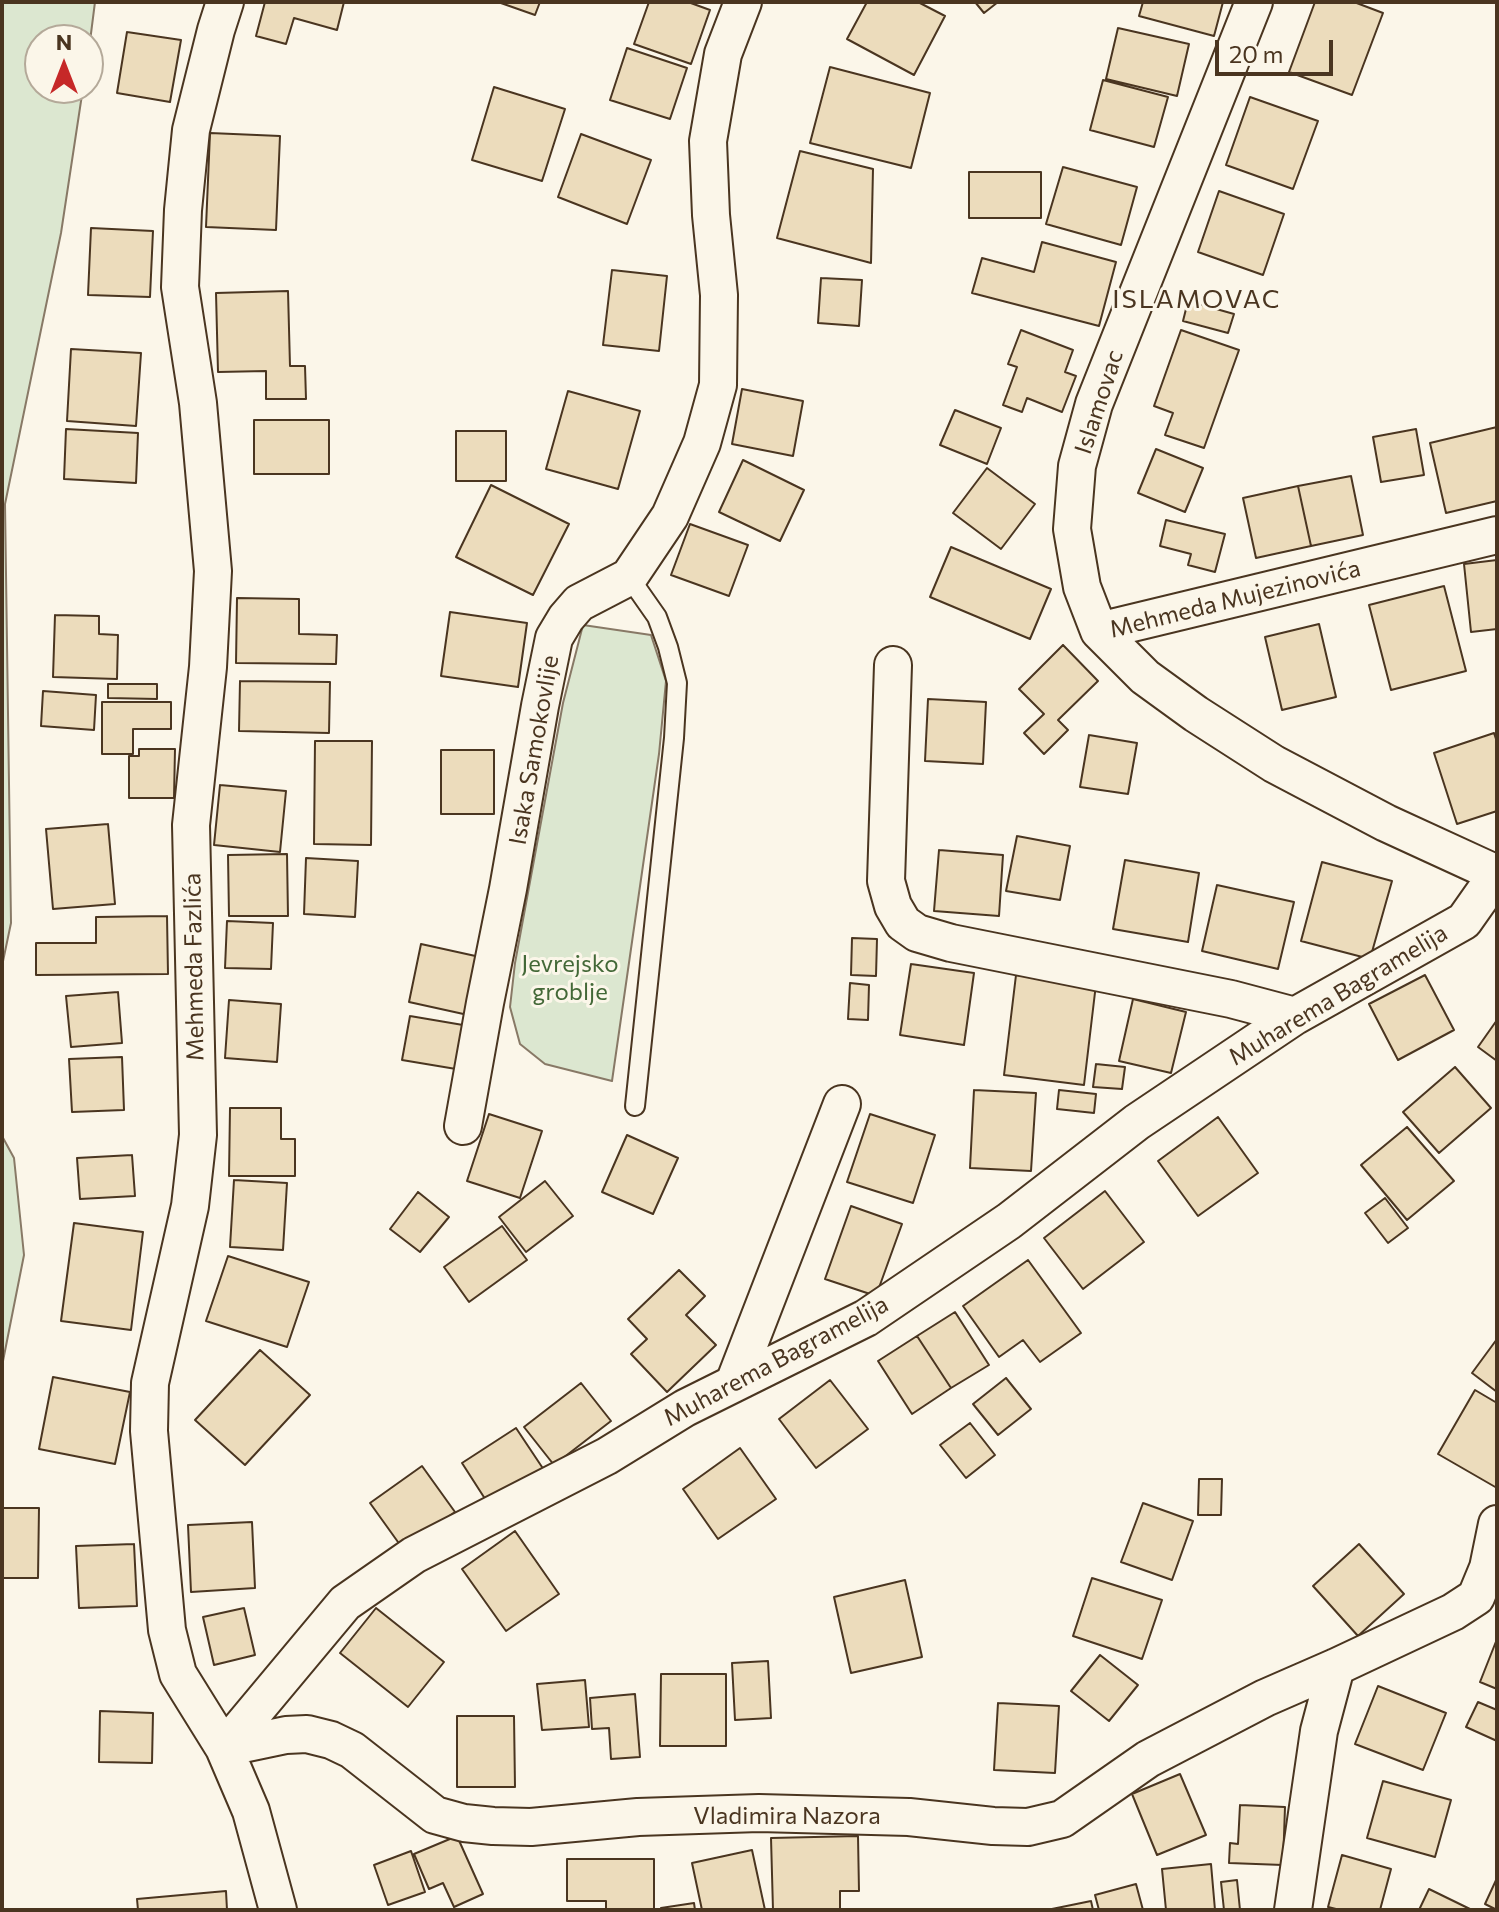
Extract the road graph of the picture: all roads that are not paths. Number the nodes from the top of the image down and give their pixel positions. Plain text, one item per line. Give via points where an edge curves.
1 (225, 2) edge
2 (743, 2) edge
3 (1254, 2) edge
4 (1497, 535) edge
5 (629, 577) junction
6 (1099, 631) junction
7 (893, 665) dead end
8 (1497, 874) edge
9 (1295, 1016) junction
10 (842, 1104) dead end
11 (635, 1106) dead end
12 (463, 1126) dead end
13 (734, 1383) junction
14 (1497, 1524) edge
15 (1336, 1667) junction
16 (224, 1748) junction
17 (278, 1910) edge
18 (1293, 1910) edge

1 - 16 street, Mehmeda Fazlića via 191,130 180,287 198,403 213,571 191,825 198,1135 190,1206 150,1383 149,1431 171,1645 178,1674
2 - 5 street, Isaka Samokovlije via 723,54 708,141 719,295 718,385 702,443 670,516
3 - 6 street, Islamovac via 1094,404 1077,466 1072,529 1082,587
4 - 6 street, Mehmeda Mujezinovića
5 - 11 lane via 657,617 677,683
5 - 12 street, Isaka Samokovlije via 579,603 554,638
6 - 8 street, Mehmeda Mujezinovića via 1145,677 1274,764
7 - 9 street via 886,881 903,923 951,943
8 - 9 street, Muharema Bagramelija via 1464,921
9 - 13 street, Muharema Bagramelija via 1137,1122 1009,1221 866,1318
10 - 13 street
13 - 16 street, Muharema Bagramelija via 607,1456 414,1555 345,1603
14 - 15 street, Vladimira Nazora via 1476,1597
15 - 16 street, Vladimira Nazora via 1148,1759 1062,1819 1028,1827 759,1813 493,1826 435,1815 352,1750 331,1740 286,1735
15 - 18 street via 1319,1731
16 - 17 street, Mehmeda Fazlića via 251,1811

